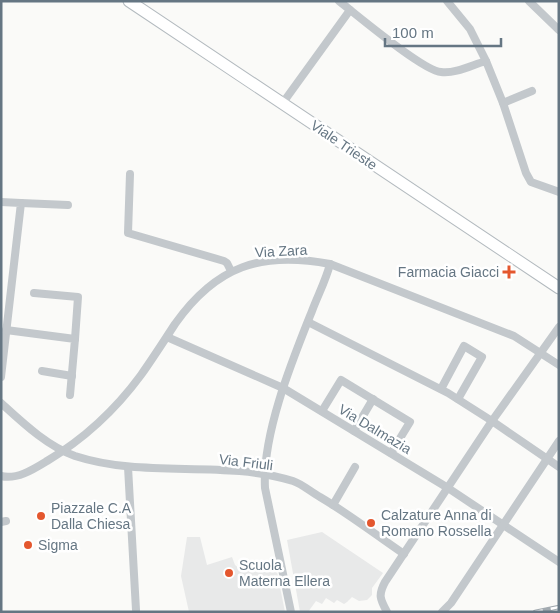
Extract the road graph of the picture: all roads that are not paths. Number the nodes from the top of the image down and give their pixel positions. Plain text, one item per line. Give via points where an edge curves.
1 (129, 1) edge
2 (339, 1) edge
3 (447, 1) edge
4 (529, 1) edge
5 (350, 10) junction
6 (559, 30) edge
7 (486, 61) junction
8 (532, 91) dead end
9 (504, 103) junction
10 (282, 104) junction
11 (130, 174) dead end
12 (559, 192) edge
13 (1, 202) edge
14 (21, 203) junction
15 (68, 205) dead end
16 (330, 264) junction
17 (231, 271) junction
18 (559, 288) edge
19 (34, 293) dead end
20 (5, 310) edge
21 (308, 322) junction
22 (559, 327) edge
23 (6, 330) junction
24 (167, 338) junction
25 (75, 339) junction
26 (541, 353) junction
27 (559, 364) edge
28 (42, 371) dead end
29 (72, 376) junction
30 (1, 377) edge
31 (284, 388) junction
32 (441, 389) junction
33 (70, 395) dead end
34 (458, 399) junction
35 (373, 400) junction
36 (1, 403) edge
37 (322, 411) junction
38 (492, 421) junction
39 (354, 431) junction
40 (559, 441) edge
41 (64, 451) junction
42 (391, 453) junction
43 (546, 459) junction
44 (128, 467) junction
45 (355, 467) dead end
46 (559, 467) edge
47 (264, 474) junction
48 (3, 477) edge
49 (448, 488) junction
50 (332, 504) junction
51 (503, 525) junction
52 (404, 554) junction
53 (559, 562) edge
54 (136, 610) dead end
55 (291, 612) edge
56 (387, 612) edge
57 (442, 612) edge

1 - 10 main road, Viale Trieste
2 - 5 street
3 - 7 street via 470,29
4 - 6 street
5 - 7 street via 417,61 438,72
5 - 10 street
7 - 9 street
8 - 9 street
9 - 12 street via 531,182
10 - 18 main road, Viale Trieste
11 - 17 street via 128,234 224,262
13 - 14 street
14 - 15 street
14 - 20 street
16 - 17 street, Via Zara via 285,260
16 - 21 street
16 - 26 street, Via Zara via 514,336
17 - 24 street, Via Zara via 200,294
19 - 25 street via 78,297
20 - 23 street
21 - 31 street
21 - 32 street
22 - 26 street
23 - 25 street
23 - 30 street
24 - 31 street, Via Dalmazia
24 - 41 street, Via Zara via 114,408
25 - 29 street
26 - 27 street, Via Zara
26 - 38 street
28 - 29 street
29 - 33 street
31 - 37 street, Via Dalmazia
31 - 47 street via 272,427
32 - 34 street
32 - 34 street via 464,346 482,357
34 - 38 street
35 - 37 street via 341,380
35 - 39 street
35 - 42 street via 410,422
36 - 41 street, Via Friuli
37 - 39 street, Via Dalmazia
38 - 43 street
38 - 49 street
39 - 42 street, Via Dalmazia
40 - 43 street
41 - 44 street, Via Friuli
41 - 48 street, Via Zara via 30,471
42 - 49 street, Via Dalmazia
43 - 46 street
43 - 51 street
44 - 47 street, Via Friuli
44 - 54 street
45 - 50 street
47 - 50 street, Via Friuli via 295,482
47 - 55 street via 264,488
49 - 51 street, Via Dalmazia
49 - 52 street
50 - 52 street, Via Friuli
51 - 53 street, Via Dalmazia
51 - 57 street via 452,603
52 - 56 street via 380,591

